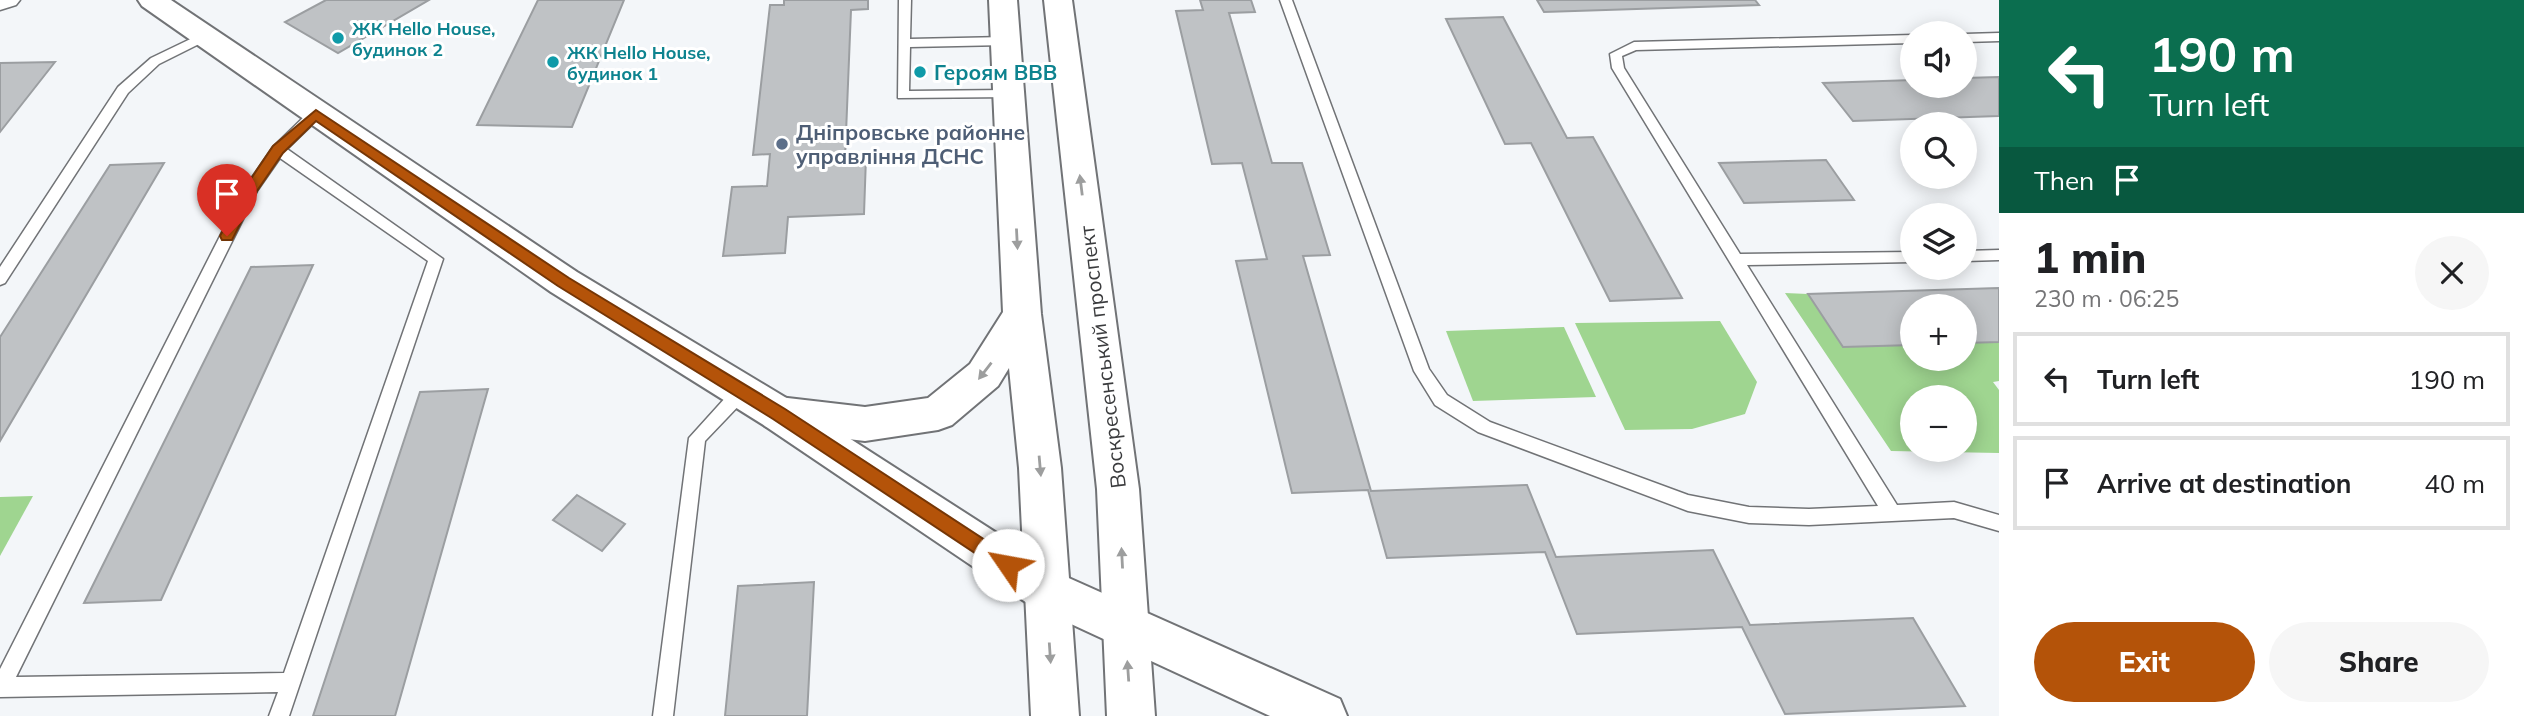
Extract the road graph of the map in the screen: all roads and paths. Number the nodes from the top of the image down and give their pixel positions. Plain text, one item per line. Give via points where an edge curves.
1 (8, 0) edge
2 (152, 0) edge
3 (905, 0) edge
4 (1003, 0) edge
5 (1059, 0) edge
6 (1286, 0) edge
7 (0, 3) edge
8 (205, 36) junction
9 (1999, 37) edge
10 (1977, 38) edge
11 (1900, 40) edge
12 (1005, 41) junction
13 (905, 43) junction
14 (1008, 94) junction
15 (316, 114) junction
16 (278, 150) junction
17 (1999, 255) edge
18 (1977, 256) edge
19 (1900, 257) edge
20 (1735, 260) junction
21 (0, 279) edge
22 (1021, 314) junction
23 (742, 391) junction
24 (779, 414) junction
25 (1892, 513) junction
26 (1999, 523) edge
27 (1046, 590) junction
28 (1125, 626) junction
29 (291, 682) junction
30 (1, 687) edge
31 (279, 716) edge
32 (663, 716) edge
33 (1055, 716) edge
34 (1131, 716) edge
35 (1323, 716) edge

1 - 7 street
2 - 8 main road
3 - 13 lane
4 - 12 main road
28 -> 5 main road, Воскресенський проспект via 1118,489
6 - 25 lane via 1422,371 1441,400 1484,427 1688,503 1749,515
8 - 15 main road
8 - 21 lane via 155,61 123,90
9 - 10 lane
11 - 20 lane via 1634,46 1616,54 1618,68
12 - 13 lane
12 - 14 main road
13 - 14 lane via 903,95
14 -> 22 main road
15 - 16 lane
15 - 23 main road via 564,282
16 - 29 lane via 436,259
16 - 30 lane via 251,189
17 - 18 lane
19 - 20 lane
20 - 25 lane
22 -> 24 main road via 985,375 938,413 865,424
22 -> 27 main road via 1040,468
23 - 24 main road
23 - 32 lane via 697,438
24 - 27 main road
25 - 26 lane via 1954,510
27 - 28 main road
27 -> 33 main road
34 -> 28 main road, Воскресенський проспект
28 - 35 main road
29 - 30 lane
29 - 31 lane

